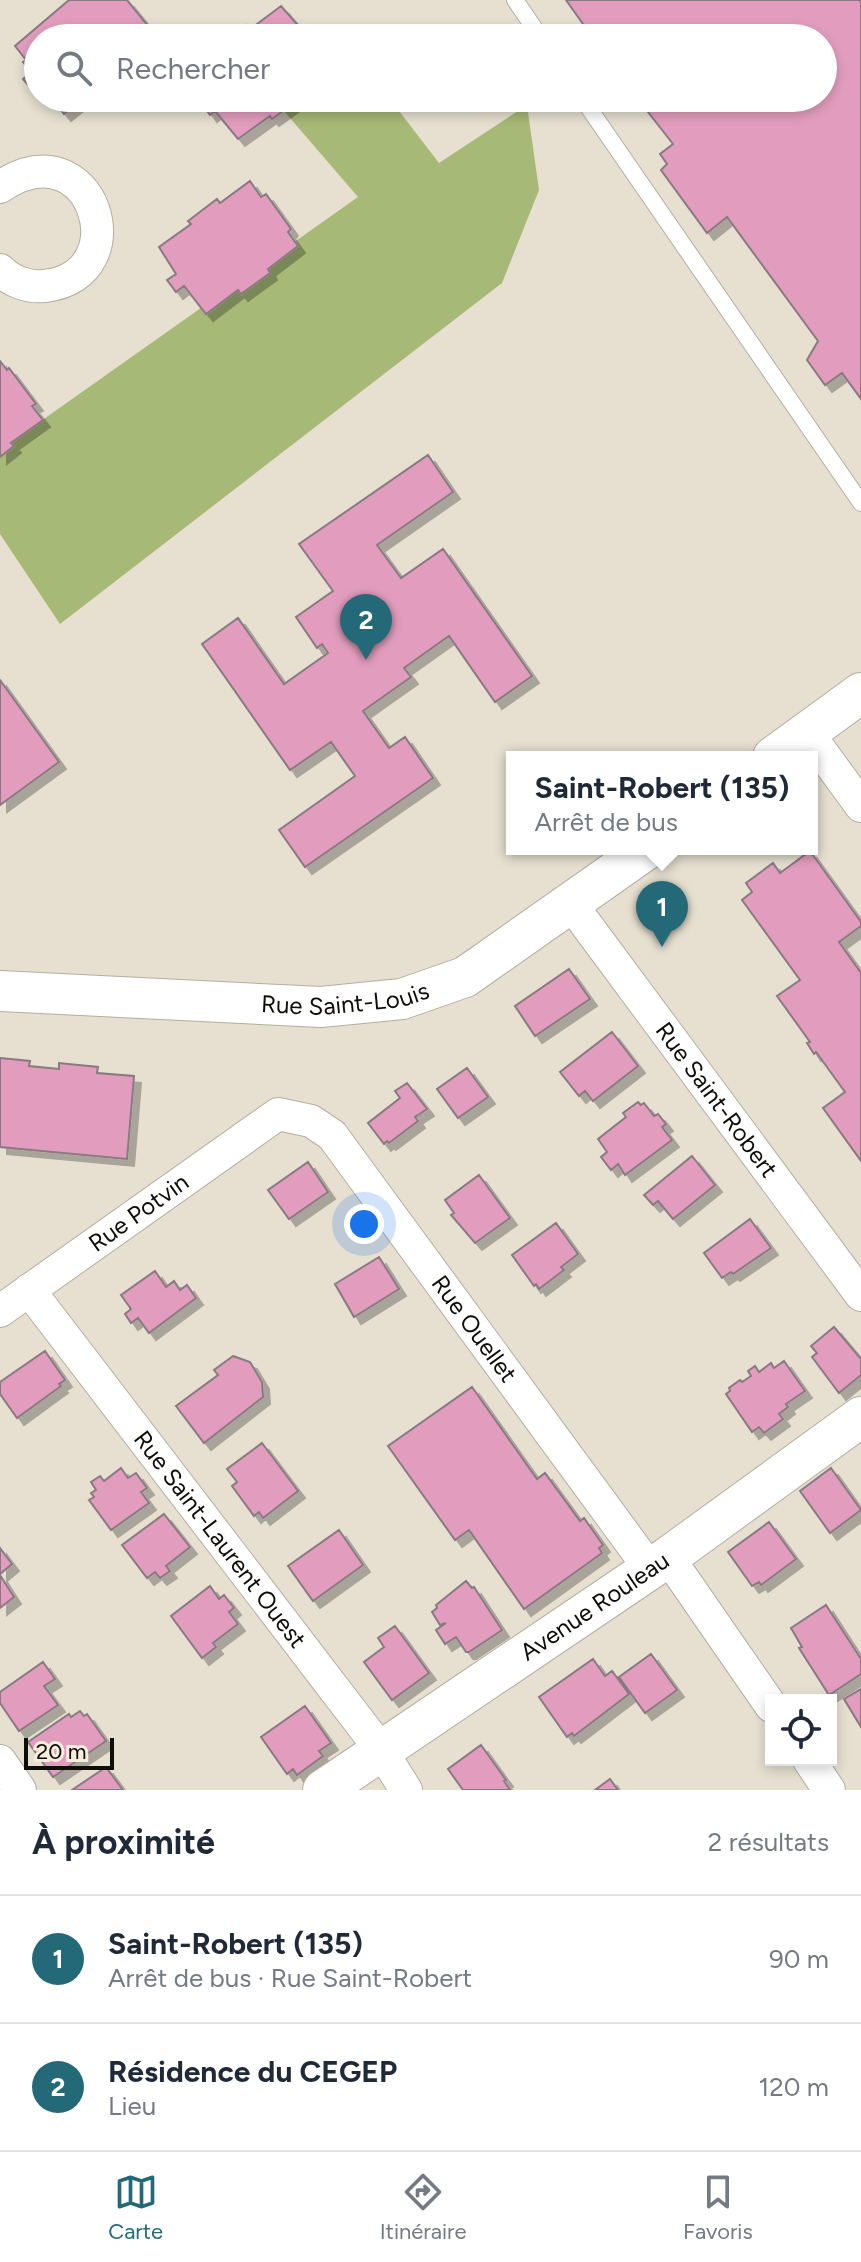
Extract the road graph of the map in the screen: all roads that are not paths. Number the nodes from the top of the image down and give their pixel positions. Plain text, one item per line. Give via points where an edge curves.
1 (515, 0) edge
2 (531, 24) edge
3 (592, 112) edge
4 (0, 187) edge
5 (0, 270) edge
6 (861, 503) edge
7 (861, 693) edge
8 (807, 732) junction
9 (781, 751) edge
10 (861, 806) edge
11 (639, 855) edge
12 (571, 904) junction
13 (0, 991) edge
14 (278, 1114) joint
15 (29, 1290) junction
16 (861, 1295) edge
17 (0, 1311) edge
18 (861, 1417) edge
19 (659, 1563) junction
20 (765, 1698) edge
21 (381, 1750) junction
22 (0, 1761) edge
23 (813, 1766) edge
24 (20, 1790) edge
25 (323, 1790) edge
26 (406, 1790) edge
27 (829, 1790) edge

1 - 2 lane
3 - 6 lane
4 - 5 street via 36,171 74,181 88,196 98,232 85,265 56,285 20,283
7 - 8 street
8 - 9 street
8 - 10 street
11 - 12 street, Rue Saint-Louis
12 - 13 street, Rue Saint-Louis via 465,977 402,999 321,1007
12 - 16 street, Rue Saint-Robert
14 - 15 street, Rue Potvin
14 - 19 street, Rue Ouellet via 311,1121 332,1135
15 - 17 street, Rue Potvin
15 - 21 street, Rue Saint-Laurent Ouest
18 - 19 street, Avenue Rouleau
19 - 20 street, Rue Ouellet
19 - 21 street, Avenue Rouleau
21 - 25 street, Avenue Rouleau
21 - 26 street, Rue Saint-Laurent Ouest
22 - 24 street
23 - 27 street

